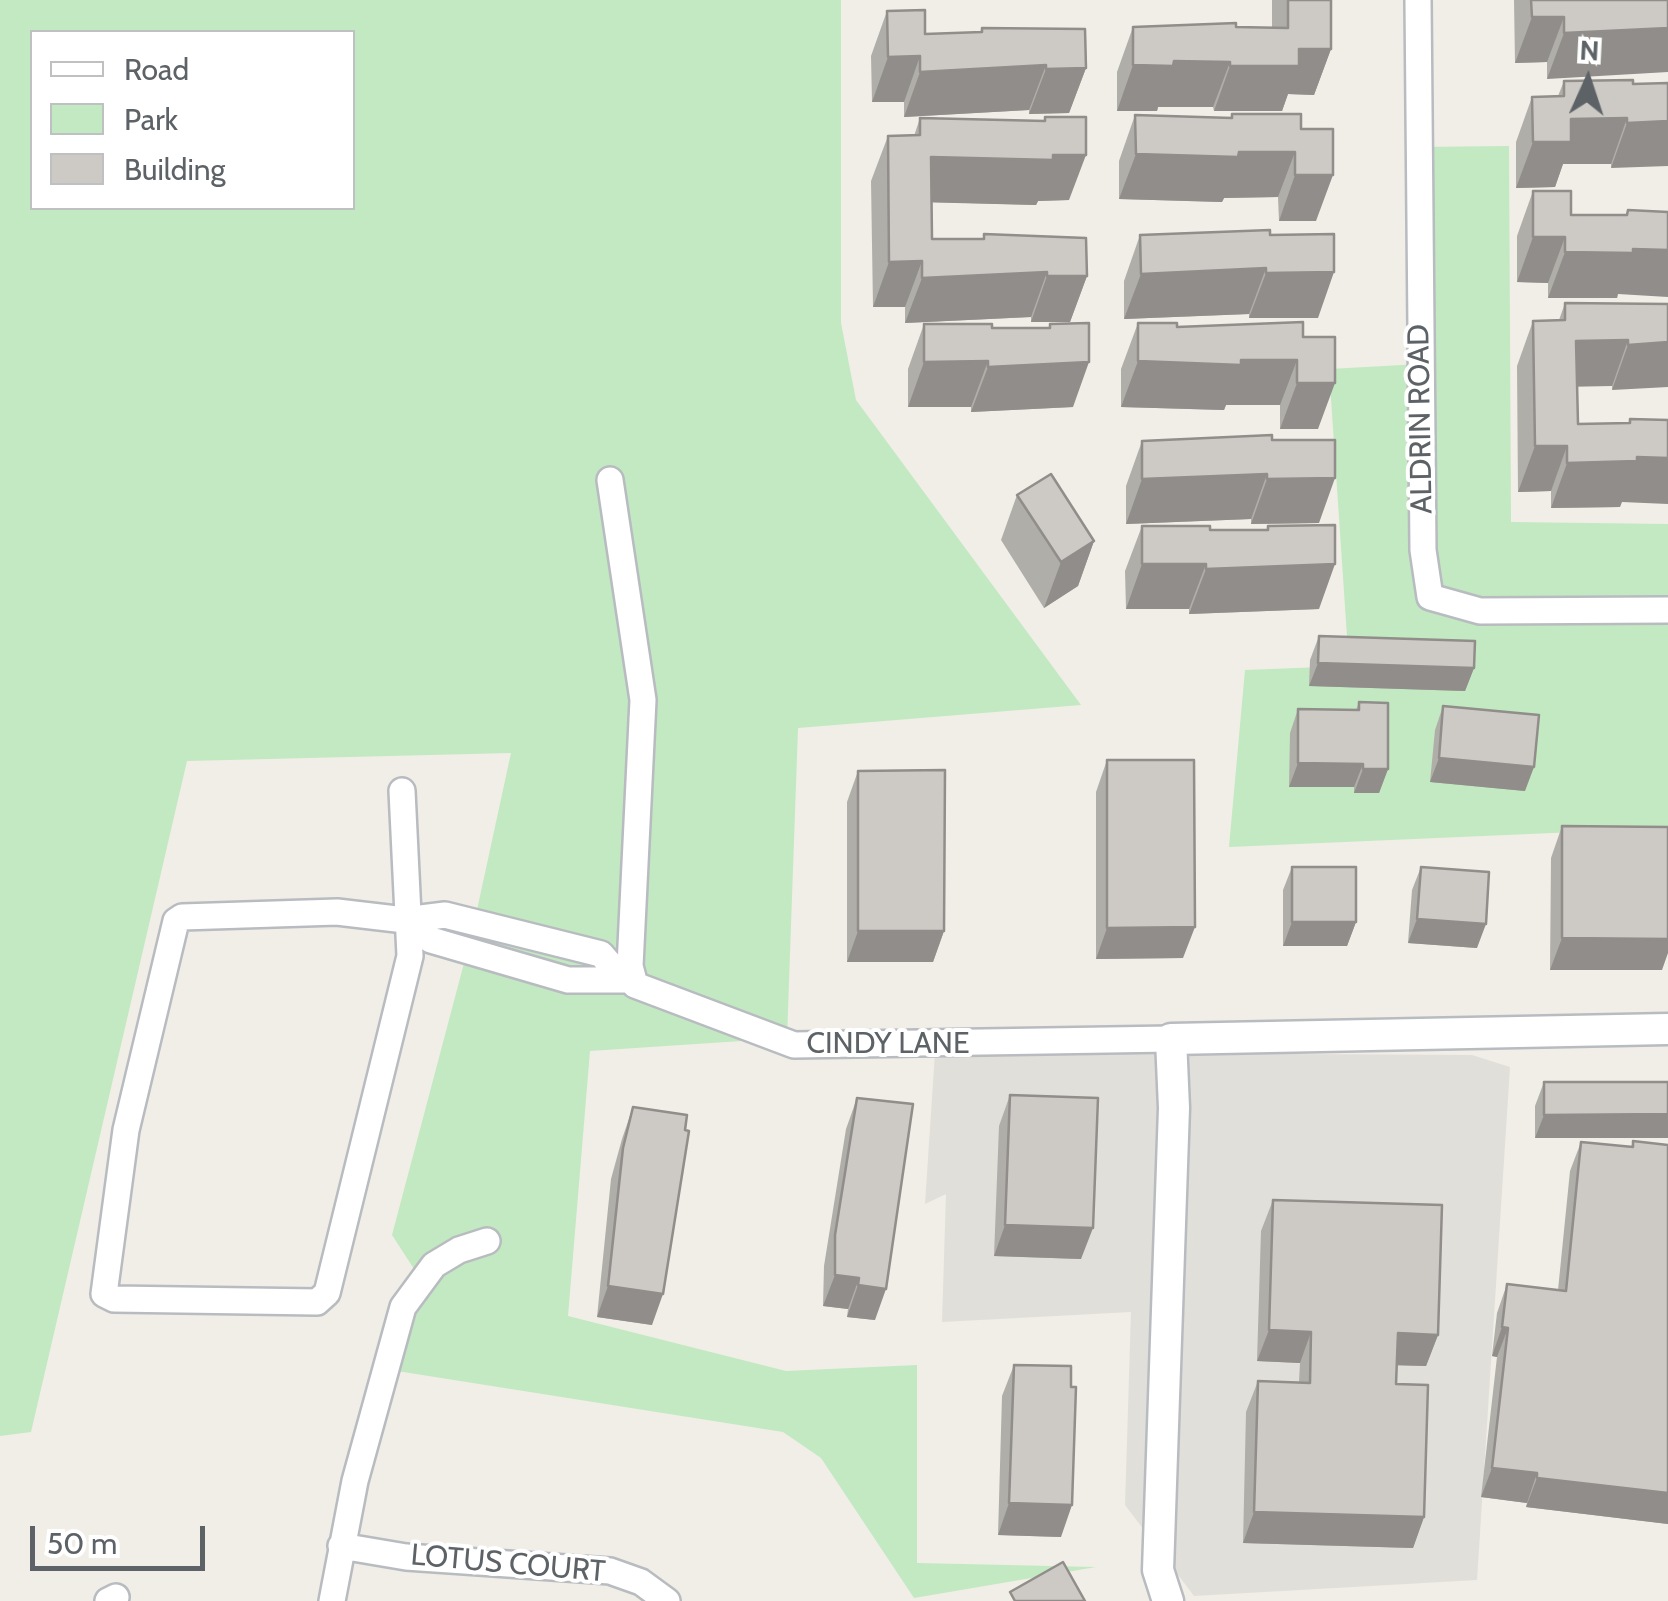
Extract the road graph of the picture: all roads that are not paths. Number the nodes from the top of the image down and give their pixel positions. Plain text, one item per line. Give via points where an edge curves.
1 (1418, 0) edge
2 (610, 480) dead end
3 (1668, 610) edge
4 (402, 790) dead end
5 (405, 920) junction
6 (628, 974) junction
7 (1668, 1029) edge
8 (1171, 1039) junction
9 (487, 1241) dead end
10 (341, 1546) junction
11 (332, 1601) edge
12 (667, 1601) edge
13 (1168, 1601) edge

1 - 3 street, ALDRIN ROAD via 1423,550 1430,597 1480,611
2 - 6 street via 643,700
4 - 5 street
5 - 5 street via 338,912 176,921 126,1130 104,1294 323,1299 410,956
5 - 6 street, CINDY LANE via 445,915 601,954
6 - 8 street, CINDY LANE via 640,989 794,1045
7 - 8 street, CINDY LANE
8 - 13 street via 1158,1558
9 - 10 street via 434,1265 403,1307
10 - 11 street
10 - 12 street, LOTUS COURT via 610,1571

